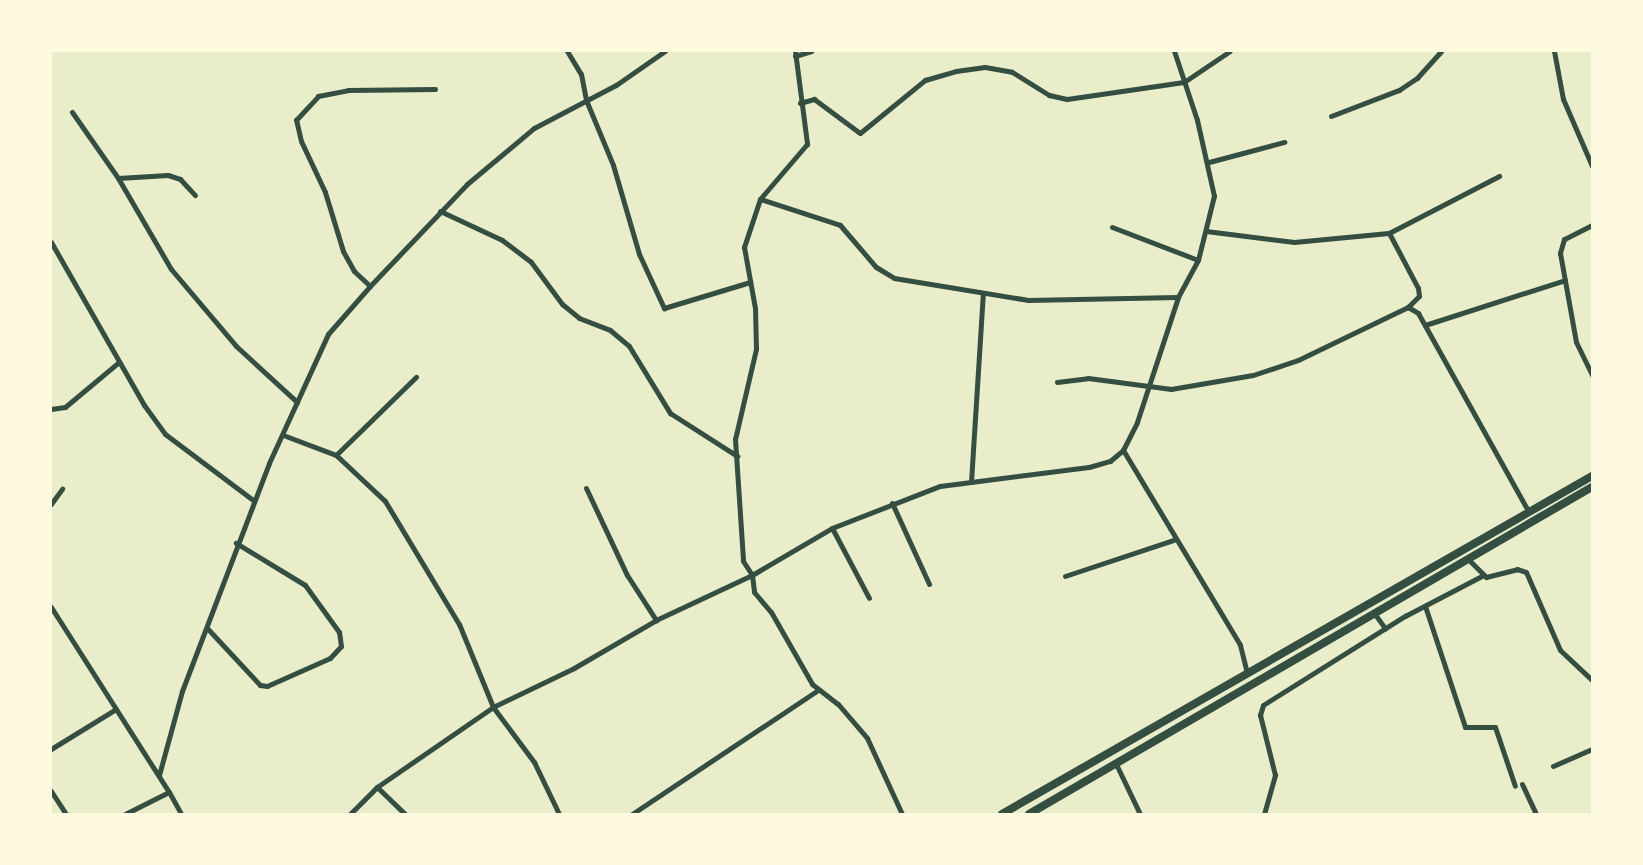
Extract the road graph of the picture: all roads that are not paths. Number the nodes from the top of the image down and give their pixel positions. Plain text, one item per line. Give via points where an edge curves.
1 (567, 51) edge
2 (665, 51) edge
3 (811, 51) edge
4 (1174, 51) edge
5 (1230, 51) edge
6 (1441, 51) edge
7 (1554, 51) edge
8 (795, 53) edge
9 (1184, 82) junction
10 (435, 90) dead end
11 (586, 100) junction
12 (800, 103) junction
13 (72, 112) dead end
14 (1331, 116) dead end
15 (1284, 142) dead end
16 (1209, 162) junction
17 (1592, 166) edge
18 (1499, 176) dead end
19 (118, 178) junction
20 (195, 195) dead end
21 (760, 199) junction
22 (440, 211) junction
23 (1592, 225) edge
24 (1112, 227) dead end
25 (1206, 231) junction
26 (1389, 233) junction
27 (51, 242) edge
28 (54, 254) edge
29 (1198, 260) junction
30 (1565, 280) junction
31 (750, 282) junction
32 (370, 286) junction
33 (983, 293) junction
34 (1178, 297) junction
35 (1408, 307) junction
36 (1425, 325) junction
37 (119, 362) junction
38 (1592, 375) edge
39 (416, 378) dead end
40 (1057, 382) dead end
41 (1149, 388) junction
42 (297, 402) junction
43 (51, 409) edge
44 (283, 435) junction
45 (1123, 450) junction
46 (336, 455) junction
47 (737, 456) junction
48 (1592, 476) edge
49 (971, 482) junction
50 (1592, 487) edge
51 (586, 488) dead end
52 (62, 489) dead end
53 (253, 500) junction
54 (892, 503) junction
55 (51, 504) edge
56 (1528, 511) junction
57 (832, 528) junction
58 (1176, 538) junction
59 (236, 543) junction
60 (1467, 558) junction
61 (752, 575) junction
62 (1418, 575) junction
63 (1065, 576) dead end
64 (1482, 576) junction
65 (929, 584) dead end
66 (1423, 585) junction
67 (869, 598) dead end
68 (1425, 606) junction
69 (51, 607) edge
70 (1374, 613) junction
71 (656, 620) junction
72 (207, 628) junction
73 (1385, 628) junction
74 (1247, 673) junction
75 (1592, 680) edge
76 (818, 690) junction
77 (493, 707) junction
78 (116, 709) junction
79 (51, 749) edge
80 (1592, 749) edge
81 (1116, 764) junction
82 (1553, 766) dead end
83 (159, 775) junction
84 (1522, 784) dead end
85 (1515, 786) dead end
86 (377, 787) junction
87 (51, 791) edge
88 (169, 792) junction
89 (66, 814) edge
90 (125, 814) edge
91 (181, 814) edge
92 (350, 814) edge
93 (405, 814) edge
94 (559, 814) edge
95 (632, 814) edge
96 (902, 814) edge
97 (1002, 814) edge
98 (1029, 814) edge
99 (1140, 814) edge
100 (1264, 814) edge
101 (1536, 814) edge

1 - 11 street via 581,74
2 - 11 street
3 - 8 street
4 - 9 street
5 - 9 street
6 - 14 street via 1417,78 1399,90
7 - 17 street via 1563,99
8 - 12 street
9 - 12 street via 1067,99 1049,95 1012,72 986,66 956,70 924,80 860,133 814,99
9 - 16 street
10 - 32 street via 348,90 318,96 296,120 343,251 354,271
11 - 22 street via 534,128
11 - 31 street via 613,165 639,255 664,308
12 - 21 street via 807,138 805,149
13 - 19 street
15 - 16 street
16 - 25 street via 1214,196
18 - 26 street
19 - 20 street via 168,175 180,179
19 - 42 street via 177,277 236,346
21 - 31 street via 744,247
21 - 33 street via 840,225 876,267 894,279
22 - 32 street
22 - 47 street via 502,240 531,262 562,304 579,318 610,330 629,346 670,413
23 - 30 street via 1564,239 1560,253
24 - 29 street
25 - 26 street via 1294,242
25 - 29 street
26 - 35 street via 1418,288 1419,296
27 - 28 street
28 - 37 street
29 - 34 street
30 - 36 street
30 - 38 street via 1576,342
31 - 47 street via 756,349 735,439
32 - 42 street via 328,334
33 - 34 street via 1028,300
33 - 49 street
34 - 41 street
35 - 36 street
35 - 41 street via 1298,360 1253,375 1171,389
36 - 56 street
37 - 43 street via 64,407
37 - 53 street via 165,434
39 - 46 street
40 - 41 street via 1088,378
41 - 45 street
42 - 44 street
44 - 46 street
44 - 53 street
45 - 49 street via 1110,461 1089,467
45 - 58 street
46 - 77 street via 386,501 459,624
47 - 61 street via 743,561
48 - 56 highway
49 - 54 street via 940,486
50 - 60 highway
51 - 71 street via 627,575
52 - 55 street
53 - 59 street
54 - 57 street
54 - 65 street
56 - 62 highway
57 - 61 street
57 - 67 street
58 - 63 street
58 - 74 street via 1240,645
59 - 72 street
59 - 72 street via 305,585 339,632 341,646 330,658 267,686 260,685
60 - 64 street
60 - 66 highway
61 - 71 street
61 - 76 street via 754,592
62 - 66 highway
62 - 74 highway
64 - 68 street
64 - 75 street via 1516,569 1526,572 1560,650
66 - 70 highway
68 - 73 street
68 - 85 street via 1465,727 1495,727
69 - 78 street
70 - 73 street
70 - 81 highway
71 - 77 street via 574,668
72 - 83 street via 182,692
73 - 100 street via 1263,705 1260,715 1275,775
74 - 97 highway
76 - 95 street
76 - 96 street via 861,728
77 - 86 street
77 - 94 street via 534,762
78 - 79 street
78 - 83 street
80 - 82 street
81 - 98 highway
81 - 99 street
83 - 88 street
84 - 101 street
86 - 92 street
86 - 93 street
87 - 89 street
88 - 90 street
88 - 91 street

